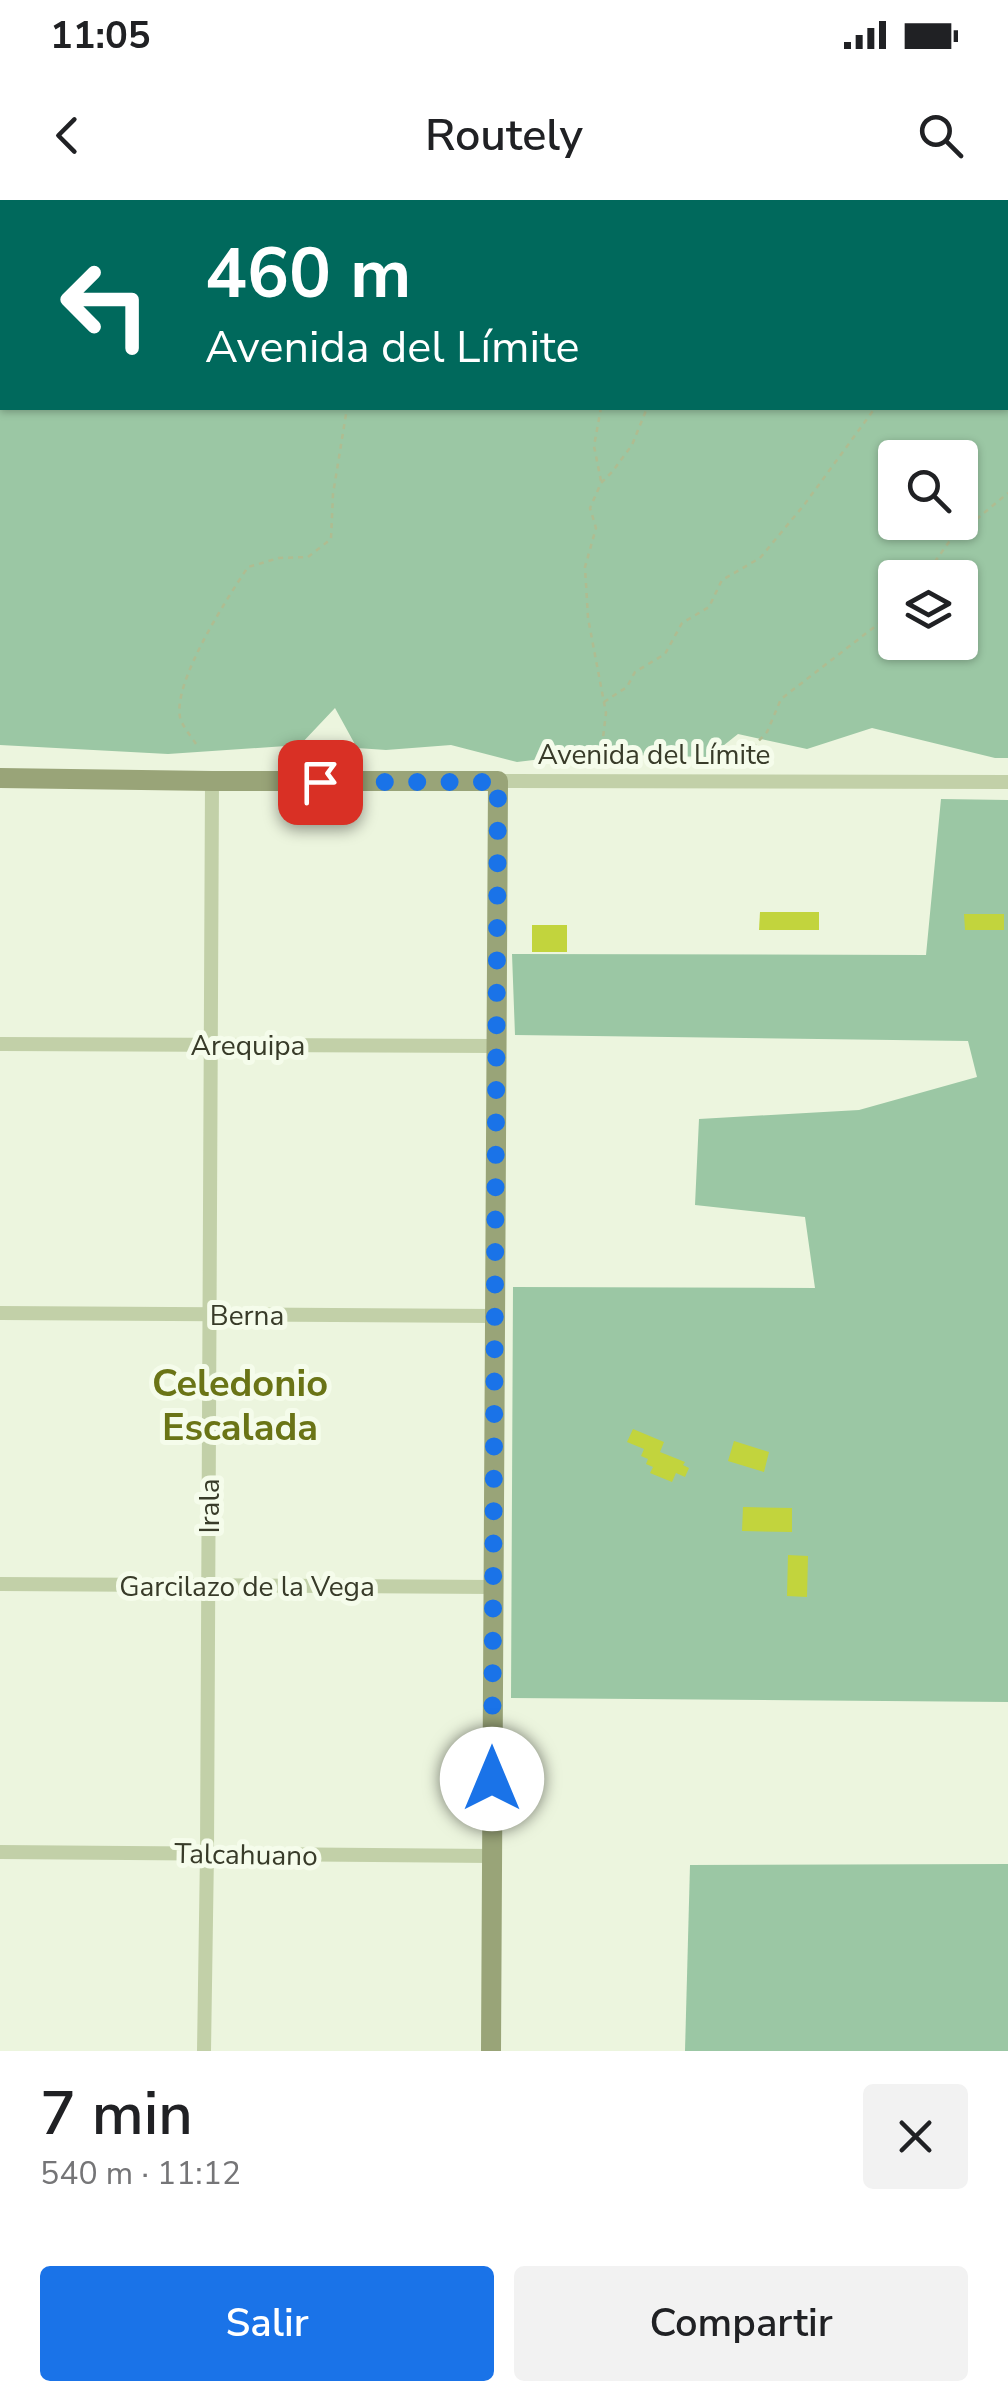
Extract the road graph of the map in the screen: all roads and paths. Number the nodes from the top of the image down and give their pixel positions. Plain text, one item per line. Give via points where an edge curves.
1 (347, 410) edge
2 (601, 410) edge
3 (647, 410) edge
4 (874, 410) edge
5 (601, 482) junction
6 (1008, 493) edge
7 (936, 560) edge
8 (878, 625) edge
9 (604, 702) junction
10 (196, 744) dead end
11 (602, 746) dead end
12 (728, 767) dead end
13 (0, 778) edge
14 (212, 782) junction
15 (498, 782) junction
16 (1008, 782) edge
17 (0, 1044) edge
18 (211, 1045) junction
19 (496, 1046) junction
20 (0, 1313) edge
21 (210, 1315) junction
22 (495, 1316) junction
23 (0, 1584) edge
24 (208, 1586) junction
25 (494, 1587) junction
26 (0, 1852) edge
27 (207, 1853) junction
28 (492, 1856) junction
29 (204, 2051) edge
30 (490, 2051) edge

1 - 10 path via 331,539 308,557 248,567 224,602 194,657 180,702 180,719
2 - 5 path via 594,446
3 - 5 path via 632,445
4 - 9 path via 760,558 722,580 709,607 682,623 665,654
5 - 9 path via 590,508 596,528 585,567
6 - 7 path
8 - 12 path via 781,699 767,732
9 - 11 path
13 - 14 street, Avenida del Límite
14 - 15 street, Avenida del Límite
14 - 18 street, Irala
15 - 16 street, Avenida del Límite
15 - 19 street
17 - 18 street, Arequipa
18 - 19 street, Arequipa
18 - 21 street, Irala
19 - 22 street
20 - 21 street, Berna
21 - 22 street, Berna
21 - 24 street, Irala
22 - 25 street
23 - 24 street, Garcilazo de la Vega
24 - 25 street, Garcilazo de la Vega
24 - 27 street, Irala
25 - 28 street
26 - 27 street, Talcahuano
27 - 28 street, Talcahuano
27 - 29 street, Irala
28 - 30 street

